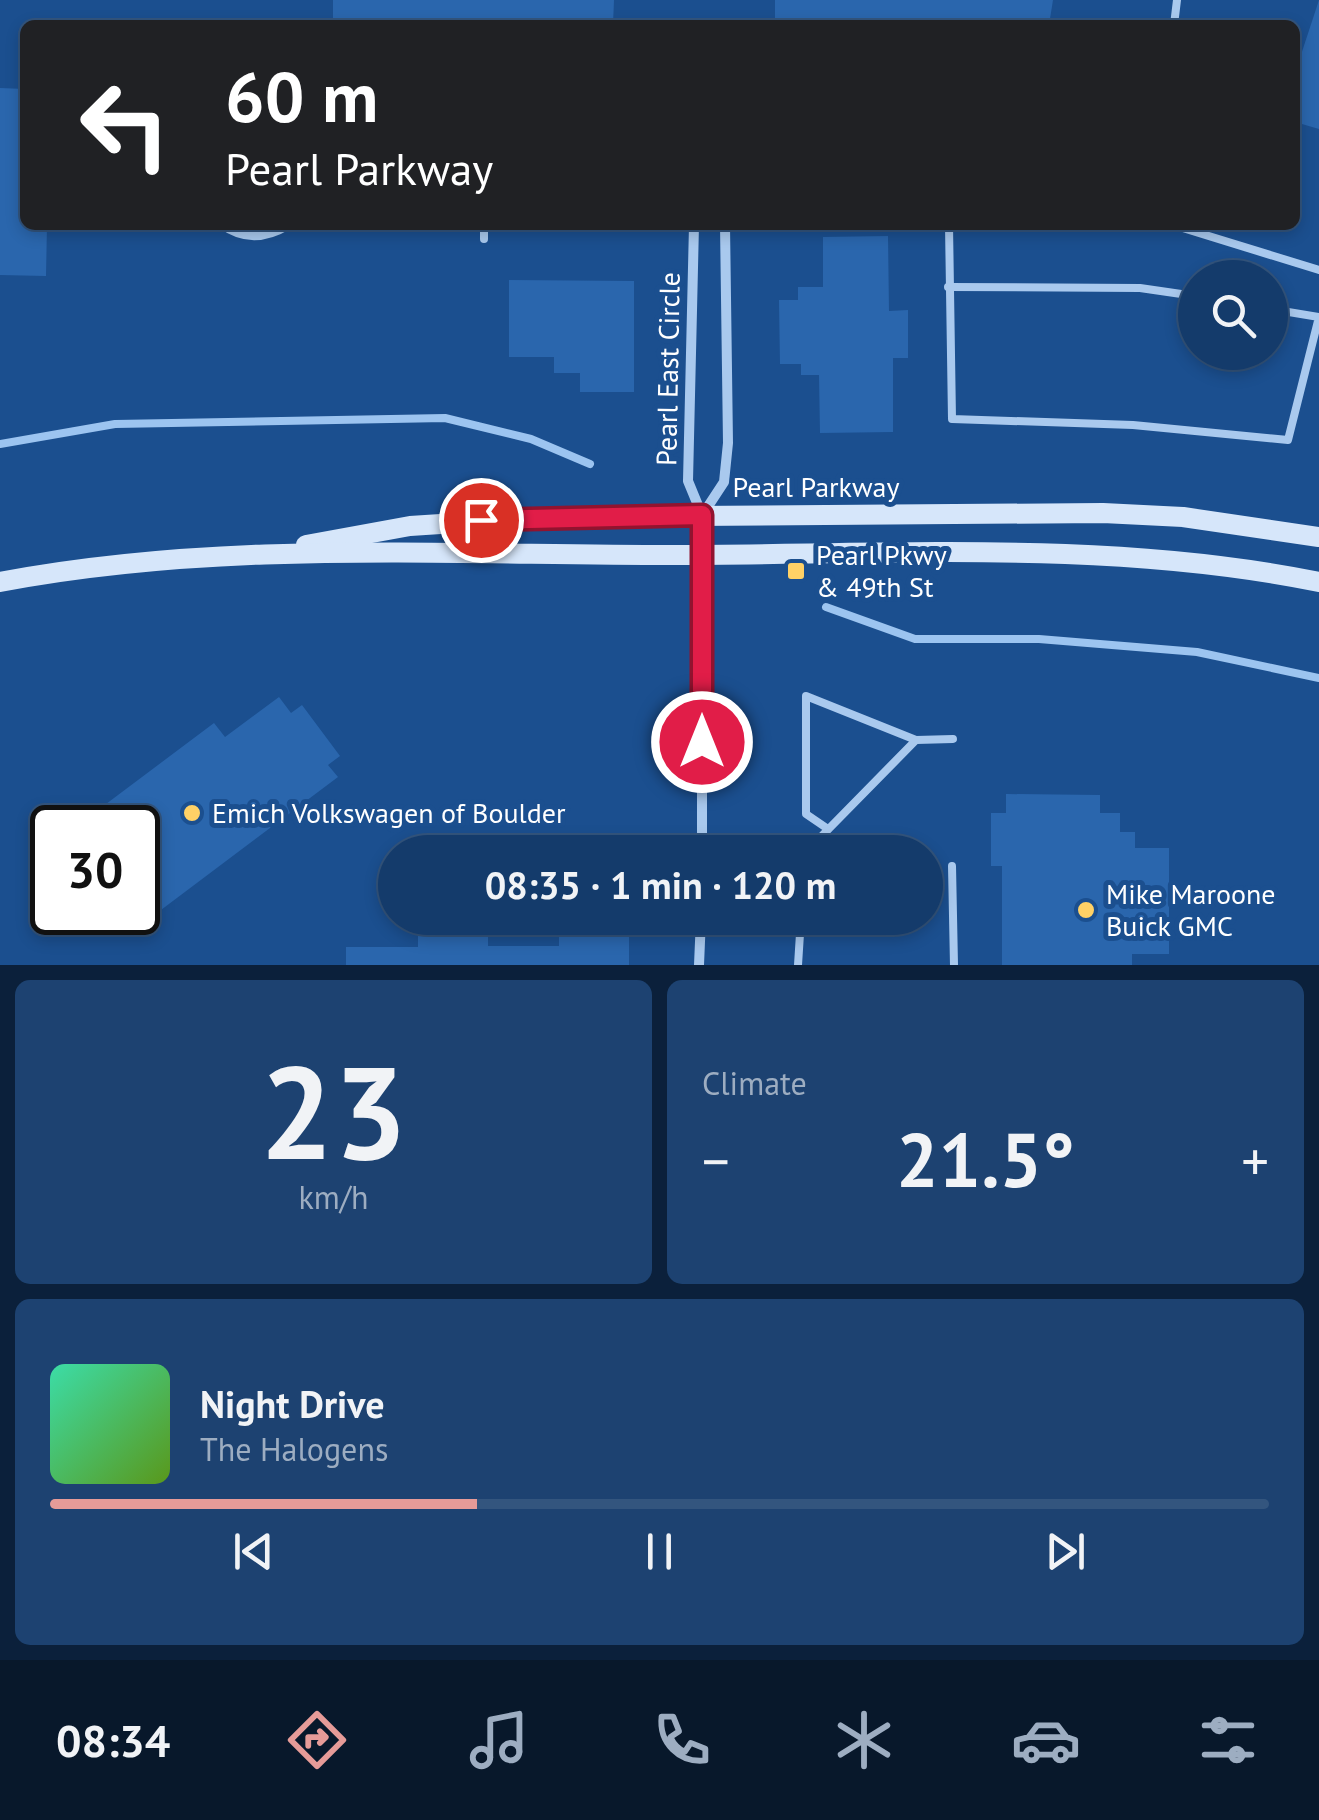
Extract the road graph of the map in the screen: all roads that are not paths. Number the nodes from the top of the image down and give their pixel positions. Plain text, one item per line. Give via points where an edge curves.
1 (231, 230) edge
2 (276, 230) edge
3 (484, 230) edge
4 (694, 230) edge
5 (726, 230) edge
6 (949, 230) edge
7 (1189, 230) edge
8 (484, 240) dead end
9 (1319, 270) edge
10 (948, 287) junction
11 (1178, 294) edge
12 (1288, 312) edge
13 (1319, 317) edge
14 (702, 515) junction
15 (1319, 537) edge
16 (254, 554) junction
17 (702, 555) junction
18 (0, 582) edge
19 (1319, 582) edge
20 (952, 739) dead end
21 (916, 740) junction
22 (828, 830) junction
23 (702, 835) edge
24 (823, 835) edge
25 (952, 866) dead end
26 (700, 935) edge
27 (800, 935) edge
28 (699, 965) edge
29 (798, 965) edge
30 (954, 965) edge

1 - 2 lane via 258,237
3 - 8 lane
4 - 14 street, Pearl East Circle via 688,481
5 - 14 street via 726,462 724,482
6 - 10 lane
7 - 9 lane
10 - 11 lane
10 - 13 lane via 952,419 1288,440
12 - 13 lane
14 - 15 main road, Pearl Parkway via 1103,513
14 - 16 main road, Pearl Parkway via 448,522
14 - 17 street
16 - 17 main road, Pearl Parkway
16 - 18 main road, Pearl Parkway via 107,564
17 - 19 main road, Pearl Parkway via 1098,556 1224,565
17 - 23 street
20 - 21 lane
21 - 22 lane
21 - 22 lane via 806,696 806,814
22 - 24 lane
25 - 30 lane
26 - 28 street
27 - 29 lane

